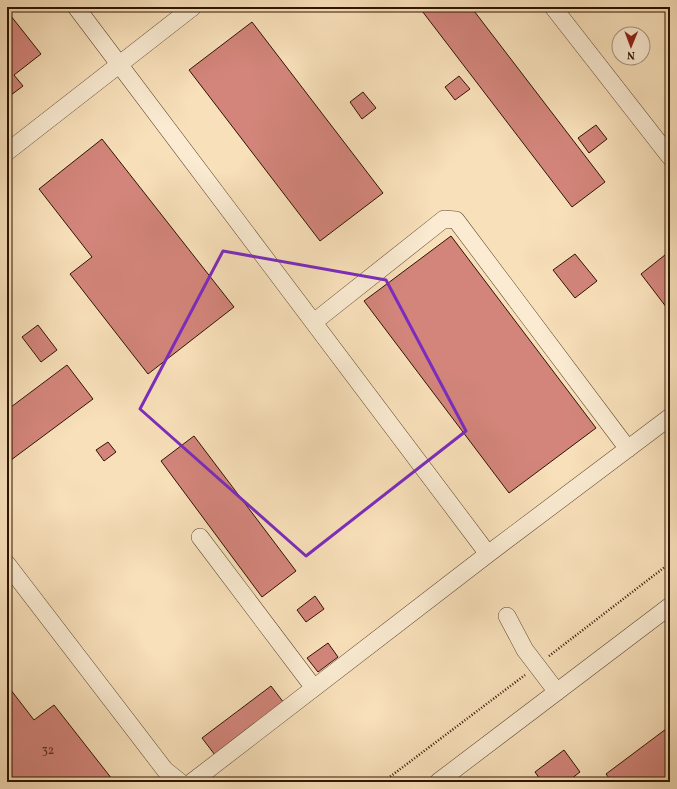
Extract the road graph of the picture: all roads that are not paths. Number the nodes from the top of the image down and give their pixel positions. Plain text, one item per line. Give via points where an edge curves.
1 (76, 7) edge
2 (193, 7) edge
3 (552, 7) edge
4 (120, 64) junction
5 (7, 152) edge
6 (670, 157) edge
7 (314, 322) junction
8 (670, 417) edge
9 (628, 449) junction
10 (200, 537) dead end
11 (488, 554) junction
12 (7, 564) edge
13 (670, 606) edge
14 (507, 616) dead end
15 (314, 688) junction
16 (556, 692) junction
17 (180, 782) edge
18 (192, 782) edge
19 (438, 782) edge

1 - 4 street
2 - 4 street
3 - 6 street
4 - 5 street
4 - 7 street
7 - 9 street via 444,219 456,220
7 - 11 street
8 - 9 street
9 - 11 street
10 - 15 street
11 - 15 street
12 - 17 street via 165,770
13 - 16 street
14 - 16 street via 525,650
15 - 18 street
16 - 19 street

